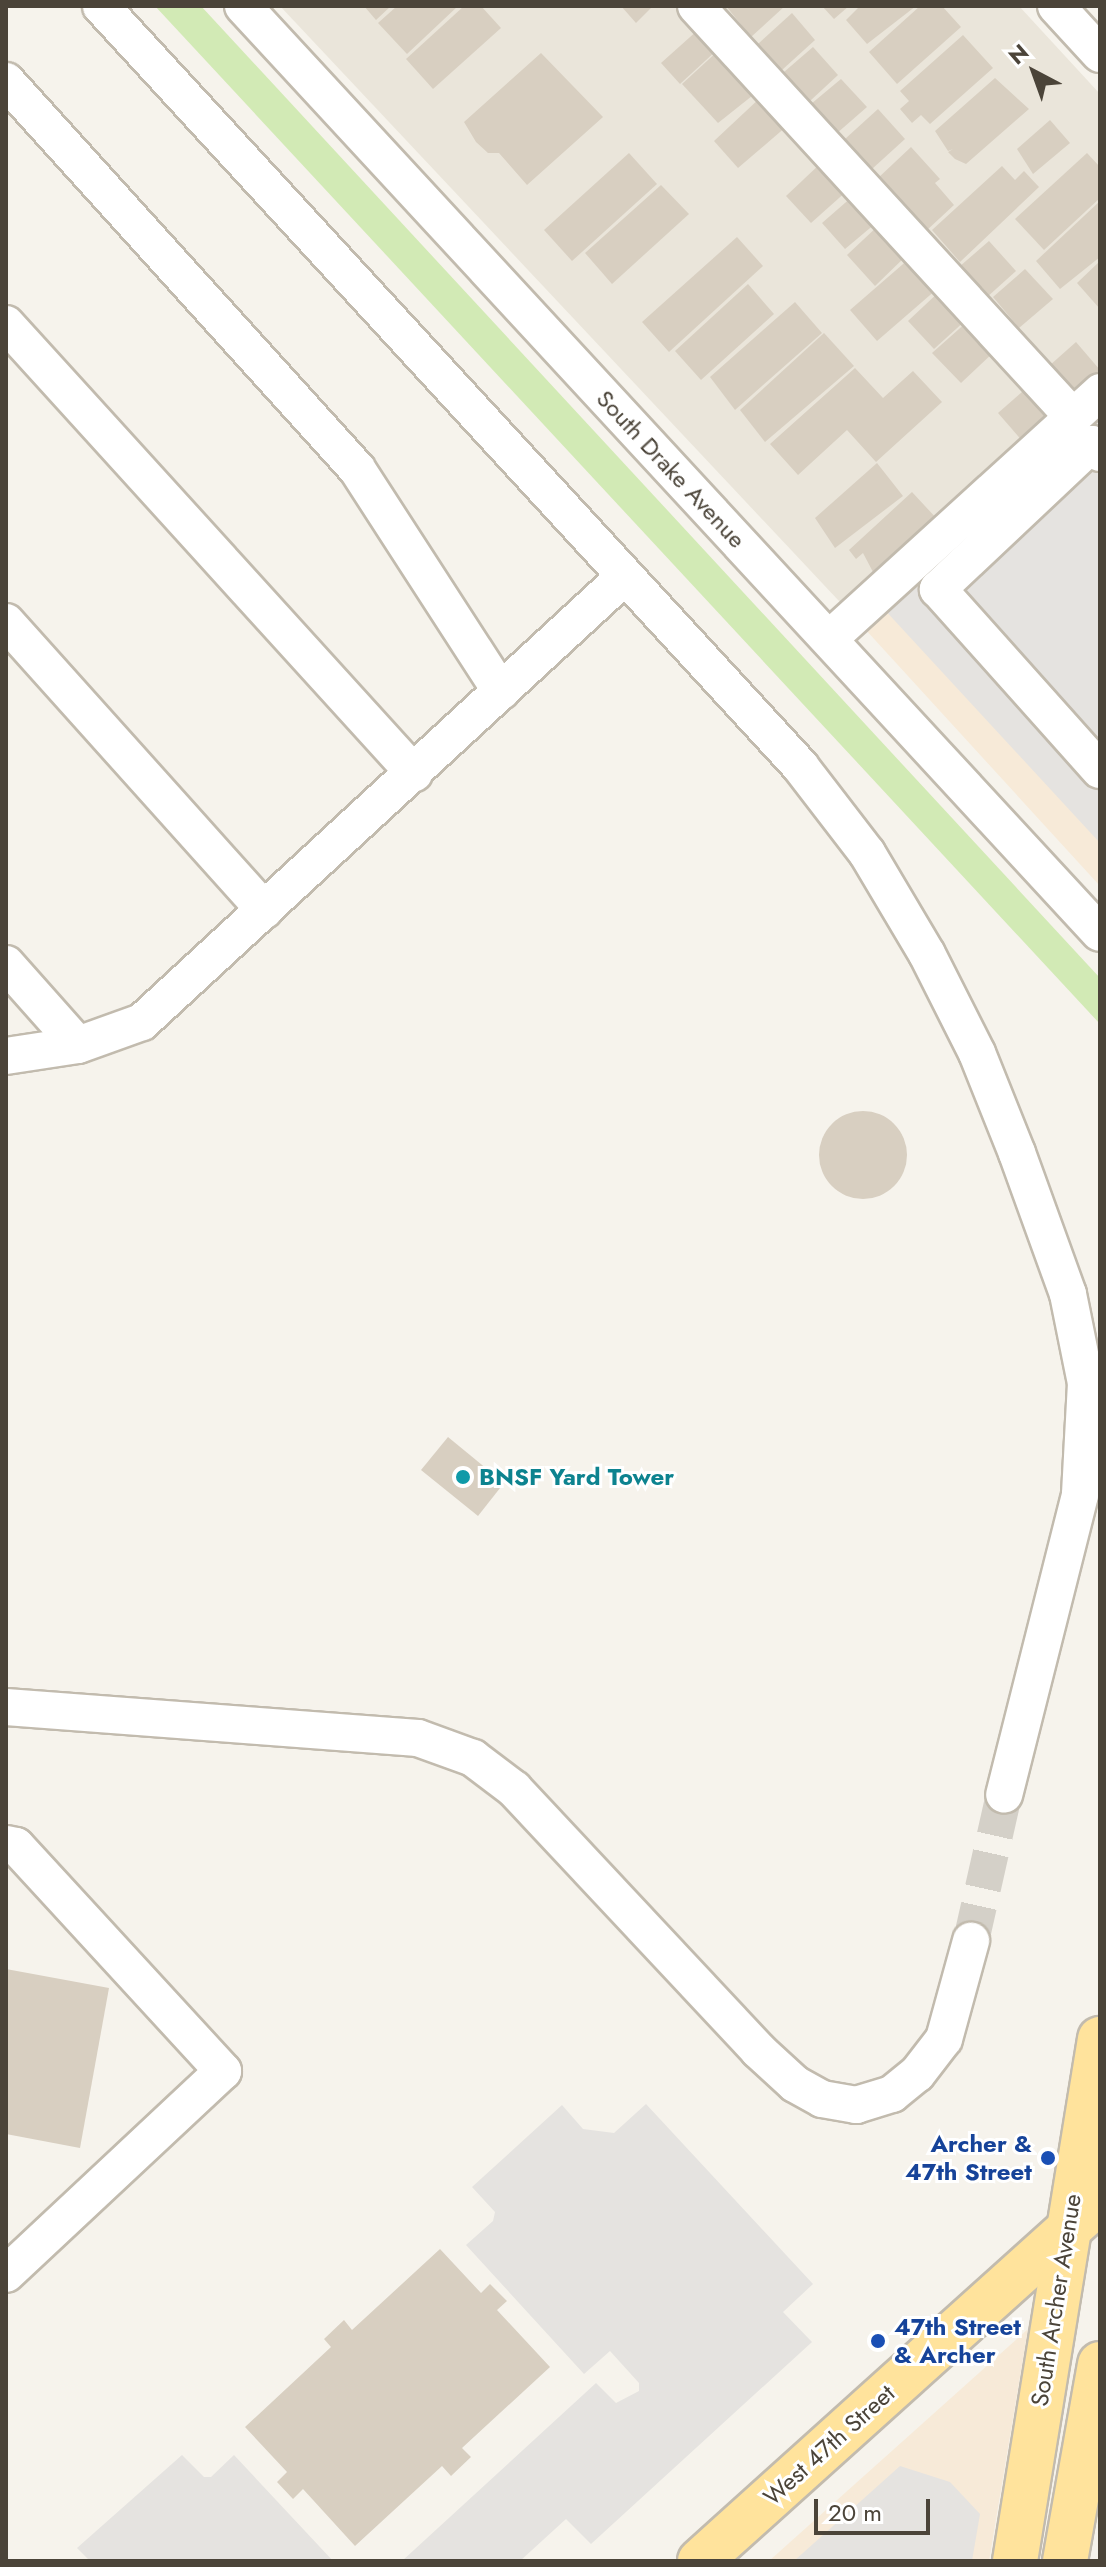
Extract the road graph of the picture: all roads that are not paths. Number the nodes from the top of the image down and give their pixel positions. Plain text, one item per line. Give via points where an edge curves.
1 (101, 6) edge
2 (243, 6) edge
3 (696, 6) edge
4 (1056, 6) edge
5 (1097, 44) edge
6 (6, 81) edge
7 (6, 324) edge
8 (1100, 392) edge
9 (1073, 417) junction
10 (1100, 453) edge
11 (624, 577) junction
12 (6, 622) edge
13 (829, 639) junction
14 (501, 692) junction
15 (1100, 770) edge
16 (414, 773) junction
17 (264, 910) junction
18 (1100, 933) edge
19 (6, 964) edge
20 (78, 1045) junction
21 (6, 1056) edge
22 (6, 1707) edge
23 (1004, 1795) tunnel mouth
24 (6, 1844) edge
25 (971, 1941) tunnel mouth
26 (1100, 2039) edge
27 (1100, 2201) edge
28 (1067, 2231) junction
29 (6, 2274) edge
30 (1100, 2364) edge
31 (700, 2561) edge
32 (1015, 2561) edge
33 (1065, 2561) edge

1 - 11 street
2 - 13 street, South Drake Avenue
3 - 9 street
4 - 5 street
6 - 14 street via 357,469
7 - 16 street
8 - 9 street
9 - 13 street
10 - 15 street via 1092,444 938,589
11 - 14 street
11 - 23 street via 800,766 867,853 977,1053 1068,1294 1086,1383 1080,1495
12 - 17 street
13 - 18 street, South Drake Avenue
14 - 16 street
16 - 17 street
17 - 20 street via 142,1022
19 - 20 street
20 - 21 street
22 - 25 street via 418,1738 473,1758 514,1789 758,2050 795,2084 822,2099 856,2105 892,2094 917,2074 944,2039
24 - 29 street via 16,1846 223,2071
26 - 28 main road, South Archer Avenue
27 - 28 main road, West 47th Street
28 - 31 main road, West 47th Street
28 - 32 main road, South Archer Avenue
30 - 33 main road

